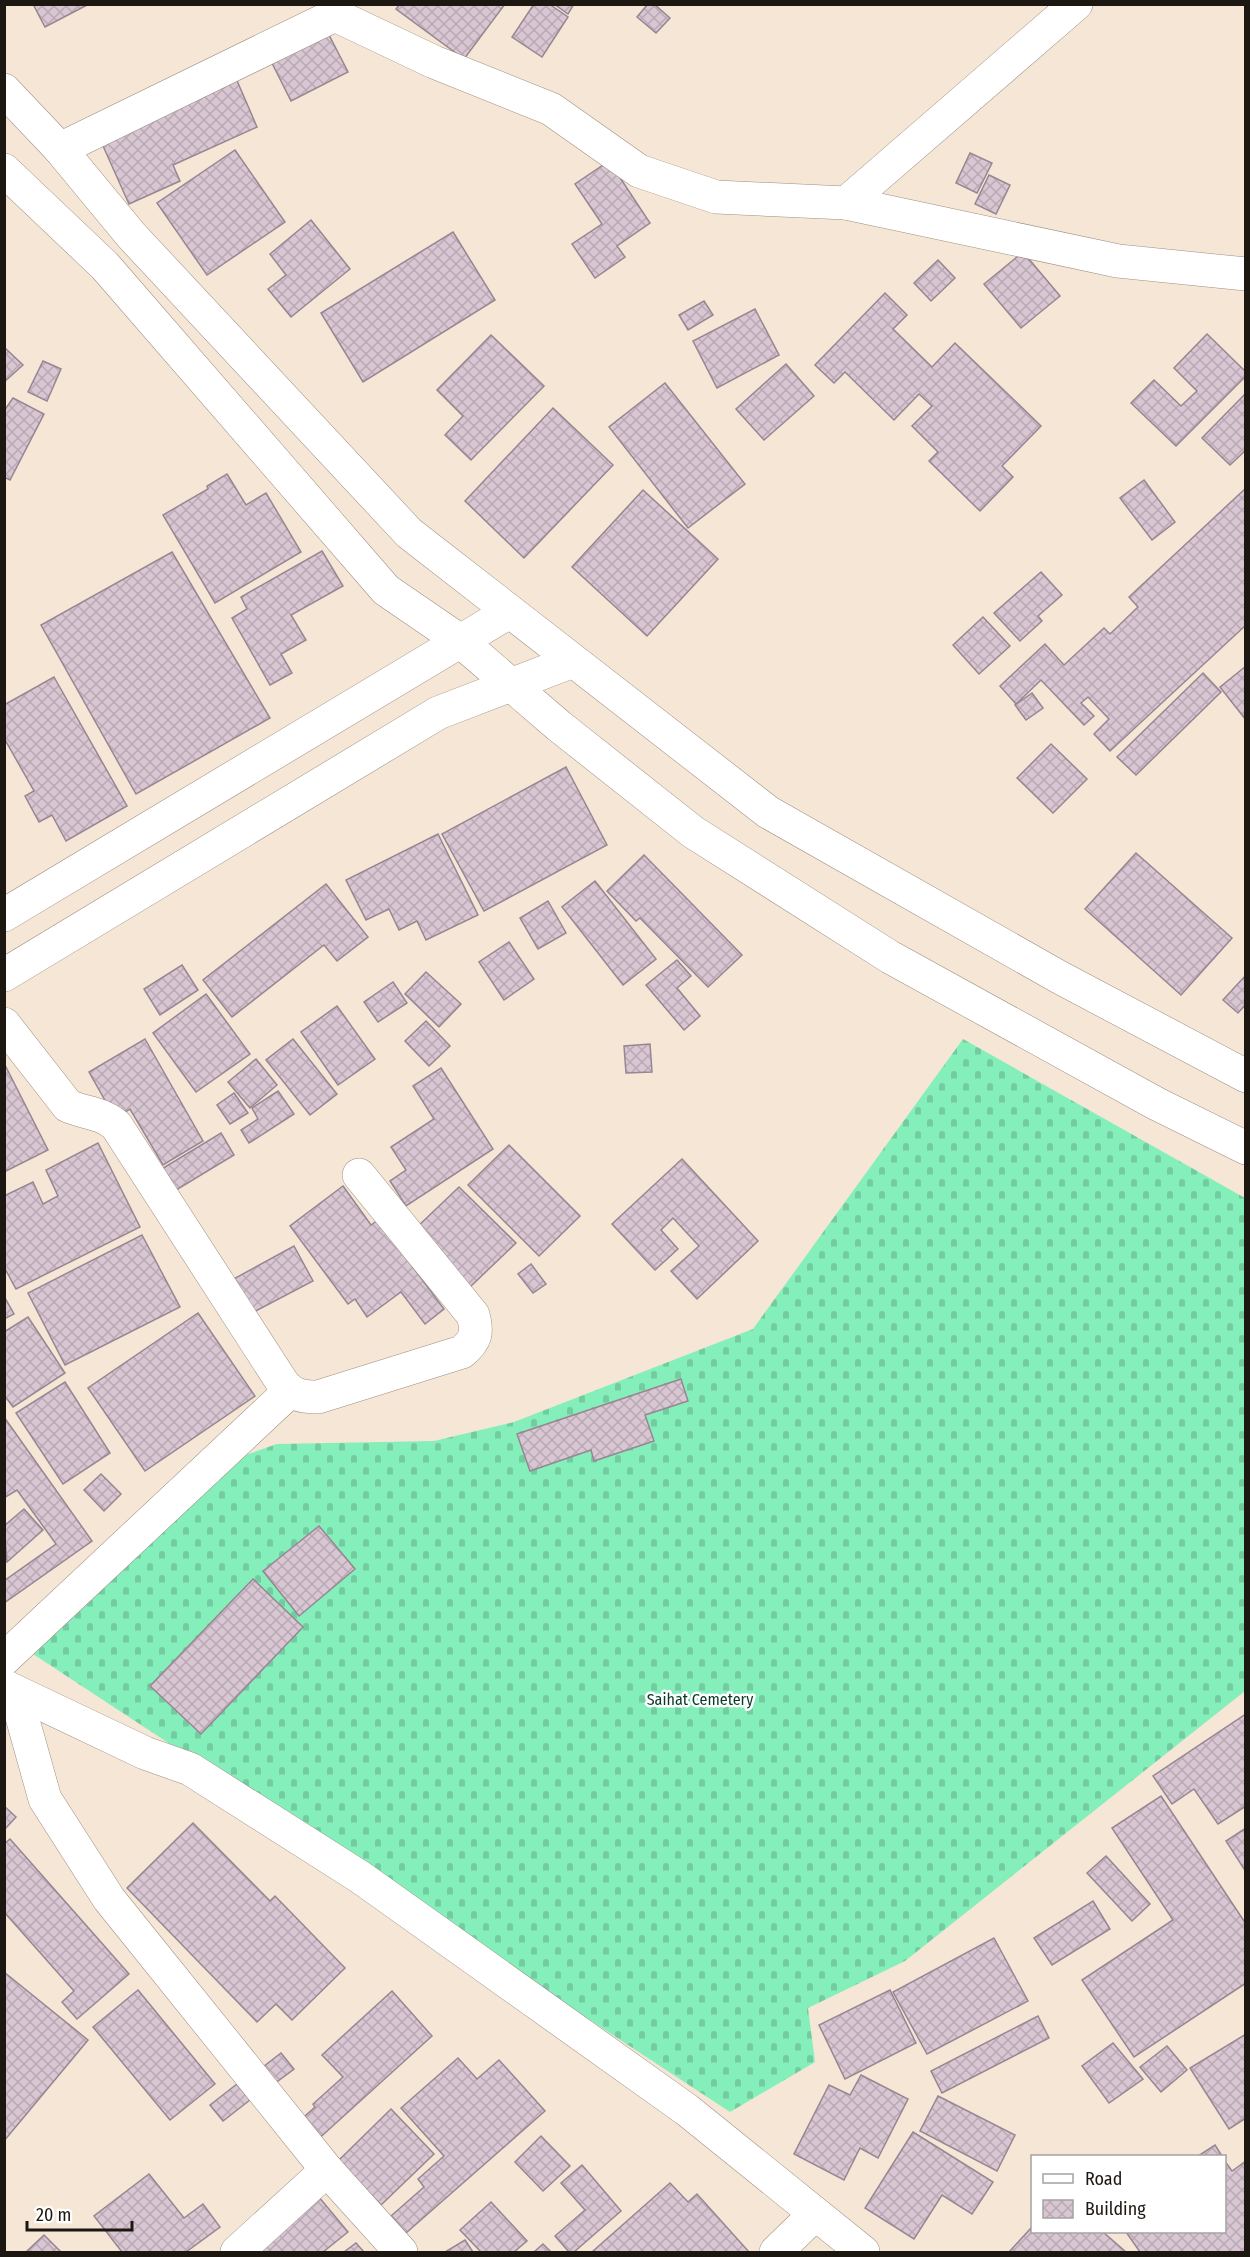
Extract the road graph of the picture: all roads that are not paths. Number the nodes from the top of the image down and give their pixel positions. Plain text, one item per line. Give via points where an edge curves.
1 (1076, 4) edge
2 (4, 90) edge
3 (60, 149) junction
4 (4, 170) edge
5 (846, 203) junction
6 (1245, 274) edge
7 (509, 612) junction
8 (459, 640) junction
9 (573, 661) junction
10 (512, 686) junction
11 (4, 915) edge
12 (4, 975) edge
13 (4, 1024) edge
14 (1245, 1076) edge
15 (1245, 1148) edge
16 (359, 1175) dead end
17 (290, 1391) junction
18 (4, 1659) edge
19 (10, 1689) edge
20 (327, 2170) junction
21 (815, 2214) junction
22 (237, 2253) edge
23 (401, 2253) edge
24 (776, 2253) edge
25 (863, 2253) edge

1 - 5 street
2 - 3 street
3 - 5 street via 335,15 434,62 551,109 639,171 716,197
3 - 7 street via 131,235 409,533
4 - 8 street via 105,266 386,590
5 - 6 street via 1118,261
7 - 8 street
7 - 9 street
8 - 10 street
8 - 11 street
9 - 10 street
9 - 14 street via 768,812 1059,977
10 - 12 street via 438,713
10 - 15 street via 693,832 890,957
13 - 17 street via 68,1106 84,1113 103,1114 116,1125
16 - 17 street via 472,1315 477,1330 474,1342 462,1352 318,1397 302,1397
17 - 18 street
19 - 20 street via 45,1798 109,1899
19 - 21 street via 146,1753 190,1769 360,1877 687,2110
20 - 22 street
20 - 23 street
21 - 24 street
21 - 25 street

